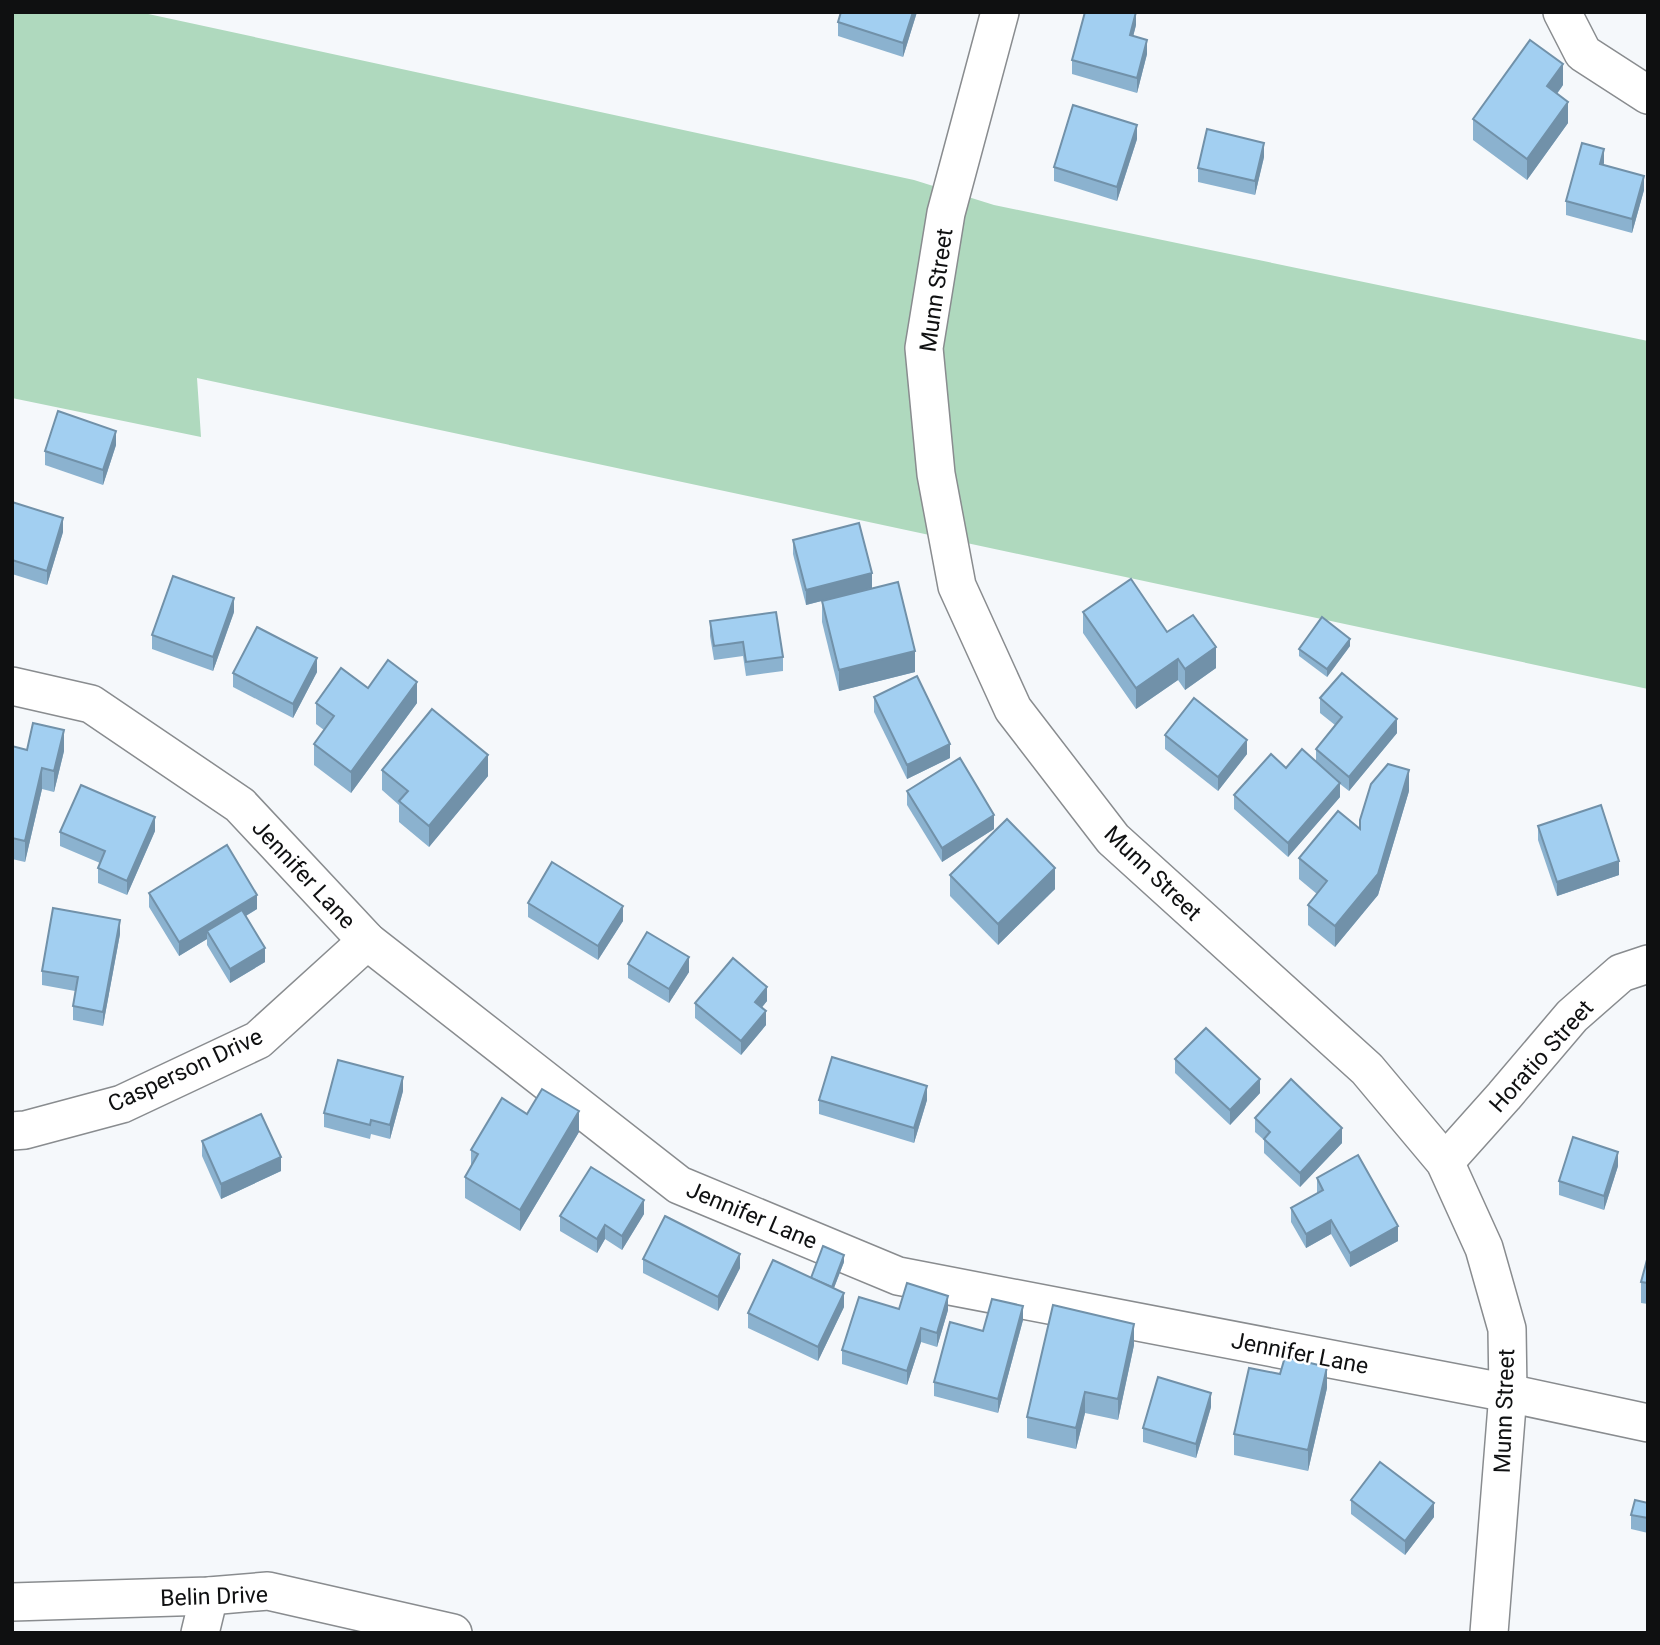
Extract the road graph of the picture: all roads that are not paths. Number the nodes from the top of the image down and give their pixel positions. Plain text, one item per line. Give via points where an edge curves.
1 (1000, 12) edge
2 (1562, 12) edge
3 (1648, 95) edge
4 (12, 686) edge
5 (368, 941) junction
6 (1648, 964) edge
7 (12, 1131) edge
8 (1445, 1162) junction
9 (1508, 1393) junction
10 (1648, 1423) edge
11 (209, 1596) junction
12 (12, 1602) edge
13 (200, 1633) edge
14 (453, 1633) edge
15 (1489, 1633) edge

1 - 8 street, Munn Street via 946,213 924,348 936,474 957,586 1013,709 1114,839 1367,1069
2 - 3 street via 1583,53
4 - 5 street, Jennifer Lane via 91,704 240,806
5 - 7 street, Casperson Drive via 258,1040 122,1104
5 - 9 street, Jennifer Lane via 679,1185 898,1276
6 - 8 street, Horatio Street via 1621,972 1572,1016
8 - 9 street, Munn Street via 1484,1248 1507,1329
9 - 10 street, Jennifer Lane
9 - 15 street, Munn Street
11 - 12 street, Belin Drive
11 - 13 street
11 - 14 street, Belin Drive via 268,1591

